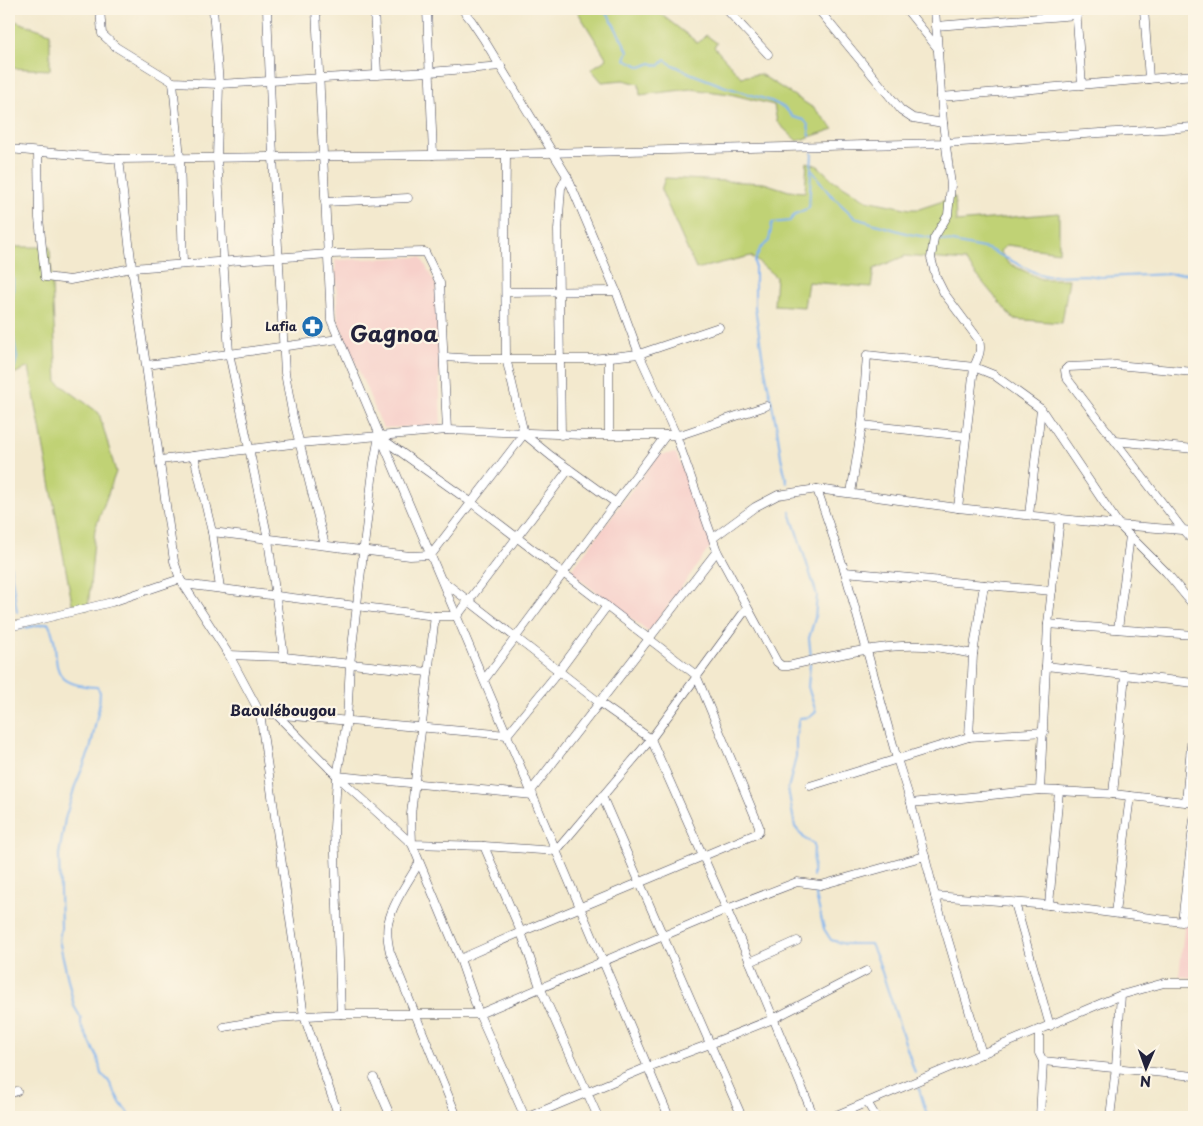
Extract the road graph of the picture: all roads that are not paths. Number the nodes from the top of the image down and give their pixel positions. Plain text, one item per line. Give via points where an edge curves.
1 (100, 9) edge
2 (213, 9) edge
3 (267, 9) edge
4 (316, 9) edge
5 (374, 9) edge
6 (427, 9) edge
7 (462, 9) edge
8 (738, 9) edge
9 (818, 9) edge
10 (906, 9) edge
11 (935, 9) edge
12 (1144, 9) edge
13 (728, 11) edge
14 (1076, 12) edge
15 (936, 26) junction
16 (939, 50) junction
17 (768, 54) dead end
18 (500, 66) junction
19 (430, 72) junction
20 (377, 74) junction
21 (1194, 75) edge
22 (319, 77) junction
23 (1149, 79) junction
24 (270, 81) junction
25 (173, 82) junction
26 (219, 84) junction
27 (1082, 85) junction
28 (941, 96) junction
29 (943, 123) junction
30 (1194, 127) edge
31 (945, 143) junction
32 (9, 149) edge
33 (38, 152) junction
34 (553, 153) junction
35 (506, 154) junction
36 (433, 155) junction
37 (324, 157) junction
38 (180, 158) junction
39 (218, 158) junction
40 (273, 158) junction
41 (119, 159) junction
42 (567, 176) junction
43 (408, 198) dead end
44 (325, 202) junction
45 (329, 254) junction
46 (279, 258) junction
47 (223, 262) junction
48 (183, 264) junction
49 (132, 268) junction
50 (616, 291) junction
51 (506, 292) junction
52 (560, 292) junction
53 (719, 327) dead end
54 (339, 339) junction
55 (283, 346) junction
56 (229, 353) junction
57 (639, 354) junction
58 (444, 357) junction
59 (609, 357) junction
60 (506, 358) junction
61 (560, 358) junction
62 (147, 365) junction
63 (974, 367) junction
64 (1194, 372) edge
65 (766, 406) dead end
66 (1041, 409) junction
67 (862, 425) junction
68 (447, 430) junction
69 (524, 434) junction
70 (561, 434) junction
71 (609, 434) junction
72 (666, 435) junction
73 (676, 435) junction
74 (379, 436) junction
75 (966, 436) junction
76 (1116, 441) junction
77 (300, 443) junction
78 (249, 449) junction
79 (1194, 449) edge
80 (194, 456) junction
81 (160, 460) junction
82 (569, 469) junction
83 (817, 489) junction
84 (852, 493) junction
85 (472, 503) junction
86 (616, 503) junction
87 (958, 508) junction
88 (1029, 515) junction
89 (1060, 518) junction
90 (1119, 525) junction
91 (1183, 530) junction
92 (1194, 531) edge
93 (212, 532) junction
94 (1130, 536) junction
95 (516, 537) junction
96 (713, 538) junction
97 (268, 539) junction
98 (1194, 542) edge
99 (325, 545) junction
100 (364, 549) junction
101 (717, 551) junction
102 (431, 554) junction
103 (845, 572) junction
104 (563, 573) junction
105 (441, 580) junction
106 (182, 581) junction
107 (984, 585) junction
108 (220, 588) junction
109 (1052, 591) junction
110 (275, 595) junction
111 (469, 601) junction
112 (357, 605) junction
113 (606, 606) junction
114 (1194, 606) edge
115 (747, 608) junction
116 (435, 616) junction
117 (457, 616) junction
118 (1048, 624) junction
119 (9, 627) edge
120 (1118, 629) junction
121 (1194, 635) edge
122 (515, 637) junction
123 (649, 639) junction
124 (866, 650) junction
125 (973, 654) junction
126 (229, 655) junction
127 (284, 657) junction
128 (350, 664) junction
129 (1046, 666) junction
130 (560, 671) junction
131 (428, 672) junction
132 (696, 675) junction
133 (1125, 675) junction
134 (484, 680) junction
135 (1194, 682) edge
136 (600, 703) junction
137 (1194, 712) edge
138 (260, 713) junction
139 (277, 715) junction
140 (347, 720) junction
141 (421, 726) junction
142 (1044, 732) junction
143 (507, 735) junction
144 (969, 737) junction
145 (651, 738) junction
146 (897, 760) junction
147 (337, 776) junction
148 (414, 783) junction
149 (810, 786) dead end
150 (1040, 790) junction
151 (1059, 791) junction
152 (532, 793) junction
153 (1113, 794) junction
154 (602, 796) junction
155 (1130, 796) junction
156 (1190, 802) edge
157 (912, 804) junction
158 (1194, 819) edge
159 (412, 844) junction
160 (484, 846) junction
161 (556, 851) junction
162 (925, 856) junction
163 (704, 857) junction
164 (419, 862) junction
165 (640, 883) junction
166 (935, 896) junction
167 (1015, 903) junction
168 (1049, 905) junction
169 (580, 909) junction
170 (727, 909) junction
171 (1115, 913) junction
172 (521, 932) junction
173 (663, 936) junction
174 (797, 941) dead end
175 (460, 959) junction
176 (603, 962) junction
177 (750, 962) junction
178 (866, 971) dead end
179 (1194, 984) edge
180 (540, 987) junction
181 (1122, 995) junction
182 (342, 1014) junction
183 (414, 1014) junction
184 (479, 1014) junction
185 (304, 1016) junction
186 (773, 1018) junction
187 (1050, 1026) junction
188 (224, 1027) dead end
189 (1039, 1030) junction
190 (710, 1044) junction
191 (982, 1054) junction
192 (1043, 1061) junction
193 (648, 1067) junction
194 (1116, 1068) junction
195 (1194, 1076) edge
196 (374, 1078) dead end
197 (588, 1094) junction
198 (867, 1102) junction
199 (339, 1117) edge
200 (391, 1117) edge
201 (457, 1117) edge
202 (524, 1117) edge
203 (528, 1117) edge
204 (598, 1117) edge
205 (669, 1117) edge
206 (742, 1117) edge
207 (814, 1117) edge
208 (832, 1117) edge
209 (876, 1117) edge
210 (1040, 1117) edge
211 (1110, 1117) edge

1 - 25 street via 102,34 116,47
2 - 26 street
3 - 24 street
4 - 22 street
5 - 20 street
6 - 19 street
7 - 18 street
8 - 13 street
9 - 29 street via 901,110 913,118
10 - 16 street
11 - 15 street
12 - 23 street
13 - 17 street
14 - 15 street
14 - 27 street
15 - 16 street
16 - 28 street
18 - 19 street
18 - 34 street
19 - 20 street
19 - 36 street
20 - 22 street
21 - 23 street
22 - 24 street
22 - 37 street
23 - 27 street
24 - 26 street
24 - 40 street
25 - 26 street
25 - 38 street
26 - 39 street
27 - 28 street
28 - 29 street
29 - 31 street
30 - 31 street
31 - 34 street
31 - 63 street via 951,195 948,215 934,238 931,258 944,293 981,347
32 - 33 street
33 - 41 street
33 - 49 street via 45,277 70,280
34 - 35 street
34 - 42 street
35 - 36 street
35 - 51 street
36 - 37 street
37 - 40 street
37 - 44 street
38 - 39 street
38 - 41 street
38 - 48 street
39 - 40 street
39 - 47 street
40 - 46 street
41 - 49 street
42 - 50 street
42 - 52 street via 561,188 558,230
43 - 44 street
44 - 45 street
45 - 46 street
45 - 54 street via 332,320
45 - 58 street via 425,252 440,283
46 - 47 street
46 - 55 street
47 - 48 street
47 - 56 street
48 - 49 street
49 - 62 street
50 - 52 street
50 - 57 street
51 - 52 street
51 - 60 street
52 - 61 street
53 - 57 street
54 - 55 street
54 - 74 street
55 - 56 street
55 - 77 street via 287,388
56 - 62 street
56 - 78 street
57 - 59 street
57 - 73 street
58 - 60 street
58 - 68 street
59 - 61 street
59 - 71 street
60 - 61 street
60 - 69 street
61 - 70 street
62 - 81 street
63 - 66 street via 994,376
63 - 67 street via 867,354
63 - 75 street
64 - 76 street via 1116,365 1068,366 1066,377
65 - 73 street
66 - 88 street
66 - 90 street
67 - 75 street
67 - 84 street
68 - 69 street
68 - 74 street
69 - 70 street
69 - 82 street
69 - 85 street
70 - 71 street
71 - 72 street
72 - 73 street
72 - 86 street
73 - 96 street
74 - 77 street
74 - 85 street
74 - 100 street
74 - 102 street
75 - 87 street
76 - 79 street
76 - 91 street
77 - 78 street
77 - 99 street
78 - 80 street
78 - 97 street
80 - 81 street
80 - 93 street
81 - 106 street via 174,561
82 - 86 street
82 - 95 street
83 - 84 street
83 - 96 street via 778,496 755,507
83 - 103 street
84 - 87 street
85 - 95 street
85 - 102 street
86 - 104 street
87 - 88 street
88 - 89 street
89 - 90 street
89 - 109 street
90 - 91 street
90 - 94 street
91 - 92 street
91 - 98 street
93 - 97 street
93 - 108 street
94 - 114 street
94 - 120 street
95 - 104 street
95 - 111 street
96 - 101 street
97 - 99 street
97 - 110 street
99 - 100 street
100 - 102 street via 410,556
100 - 112 street
101 - 115 street
101 - 123 street
102 - 105 street
103 - 107 street
103 - 124 street
104 - 113 street
104 - 122 street
105 - 111 street
105 - 117 street
106 - 108 street
106 - 119 street
106 - 126 street
107 - 109 street
107 - 125 street
108 - 110 street
109 - 118 street
110 - 112 street
110 - 127 street
111 - 117 street
111 - 122 street
112 - 116 street
112 - 128 street
113 - 123 street
113 - 130 street
115 - 124 street via 782,666
115 - 132 street
116 - 117 street
116 - 131 street
117 - 134 street
118 - 120 street
118 - 129 street
120 - 121 street
122 - 130 street
122 - 134 street
123 - 132 street
123 - 136 street
124 - 125 street via 923,646
124 - 146 street
125 - 144 street
126 - 127 street
126 - 138 street
127 - 128 street
128 - 131 street
128 - 140 street
129 - 133 street
129 - 142 street
130 - 136 street
130 - 143 street
131 - 141 street
132 - 145 street
132 - 163 street via 759,826 756,834
133 - 135 street
133 - 153 street
134 - 143 street
136 - 145 street
136 - 152 street
137 - 156 street
138 - 139 street
138 - 185 street
139 - 140 street
139 - 147 street
140 - 141 street
140 - 147 street
141 - 143 street
141 - 148 street
142 - 144 street
142 - 150 street
143 - 152 street
144 - 146 street
145 - 154 street
145 - 163 street
146 - 149 street
146 - 157 street
147 - 148 street
147 - 159 street
147 - 182 street via 334,828
148 - 152 street
148 - 159 street via 410,814
150 - 151 street
150 - 157 street
151 - 153 street
151 - 168 street
152 - 161 street
153 - 155 street
154 - 161 street
154 - 165 street
155 - 156 street
155 - 171 street
157 - 162 street
158 - 171 street via 1182,922
159 - 160 street
159 - 164 street
160 - 161 street
160 - 172 street
161 - 169 street
162 - 166 street
162 - 170 street via 821,885 797,882
163 - 165 street
163 - 170 street
164 - 175 street
164 - 183 street via 391,914 387,931 390,952
165 - 169 street
165 - 173 street
166 - 167 street
166 - 191 street
167 - 168 street
167 - 187 street
168 - 171 street
169 - 172 street
169 - 176 street
170 - 173 street
170 - 177 street
172 - 175 street
172 - 180 street
173 - 176 street
173 - 190 street
174 - 177 street
175 - 184 street
176 - 180 street
176 - 193 street
177 - 186 street
178 - 186 street
179 - 181 street via 1164,983
180 - 184 street
180 - 197 street
181 - 187 street
181 - 194 street
182 - 183 street
182 - 185 street
183 - 184 street
183 - 201 street
184 - 202 street
185 - 188 street
185 - 199 street
186 - 190 street
186 - 207 street
187 - 189 street
189 - 191 street
189 - 192 street via 1039,1053
190 - 193 street
190 - 206 street
191 - 198 street
192 - 194 street
192 - 210 street
193 - 197 street
193 - 205 street
194 - 195 street
194 - 211 street
196 - 200 street
197 - 203 street
197 - 204 street
198 - 208 street
198 - 209 street

